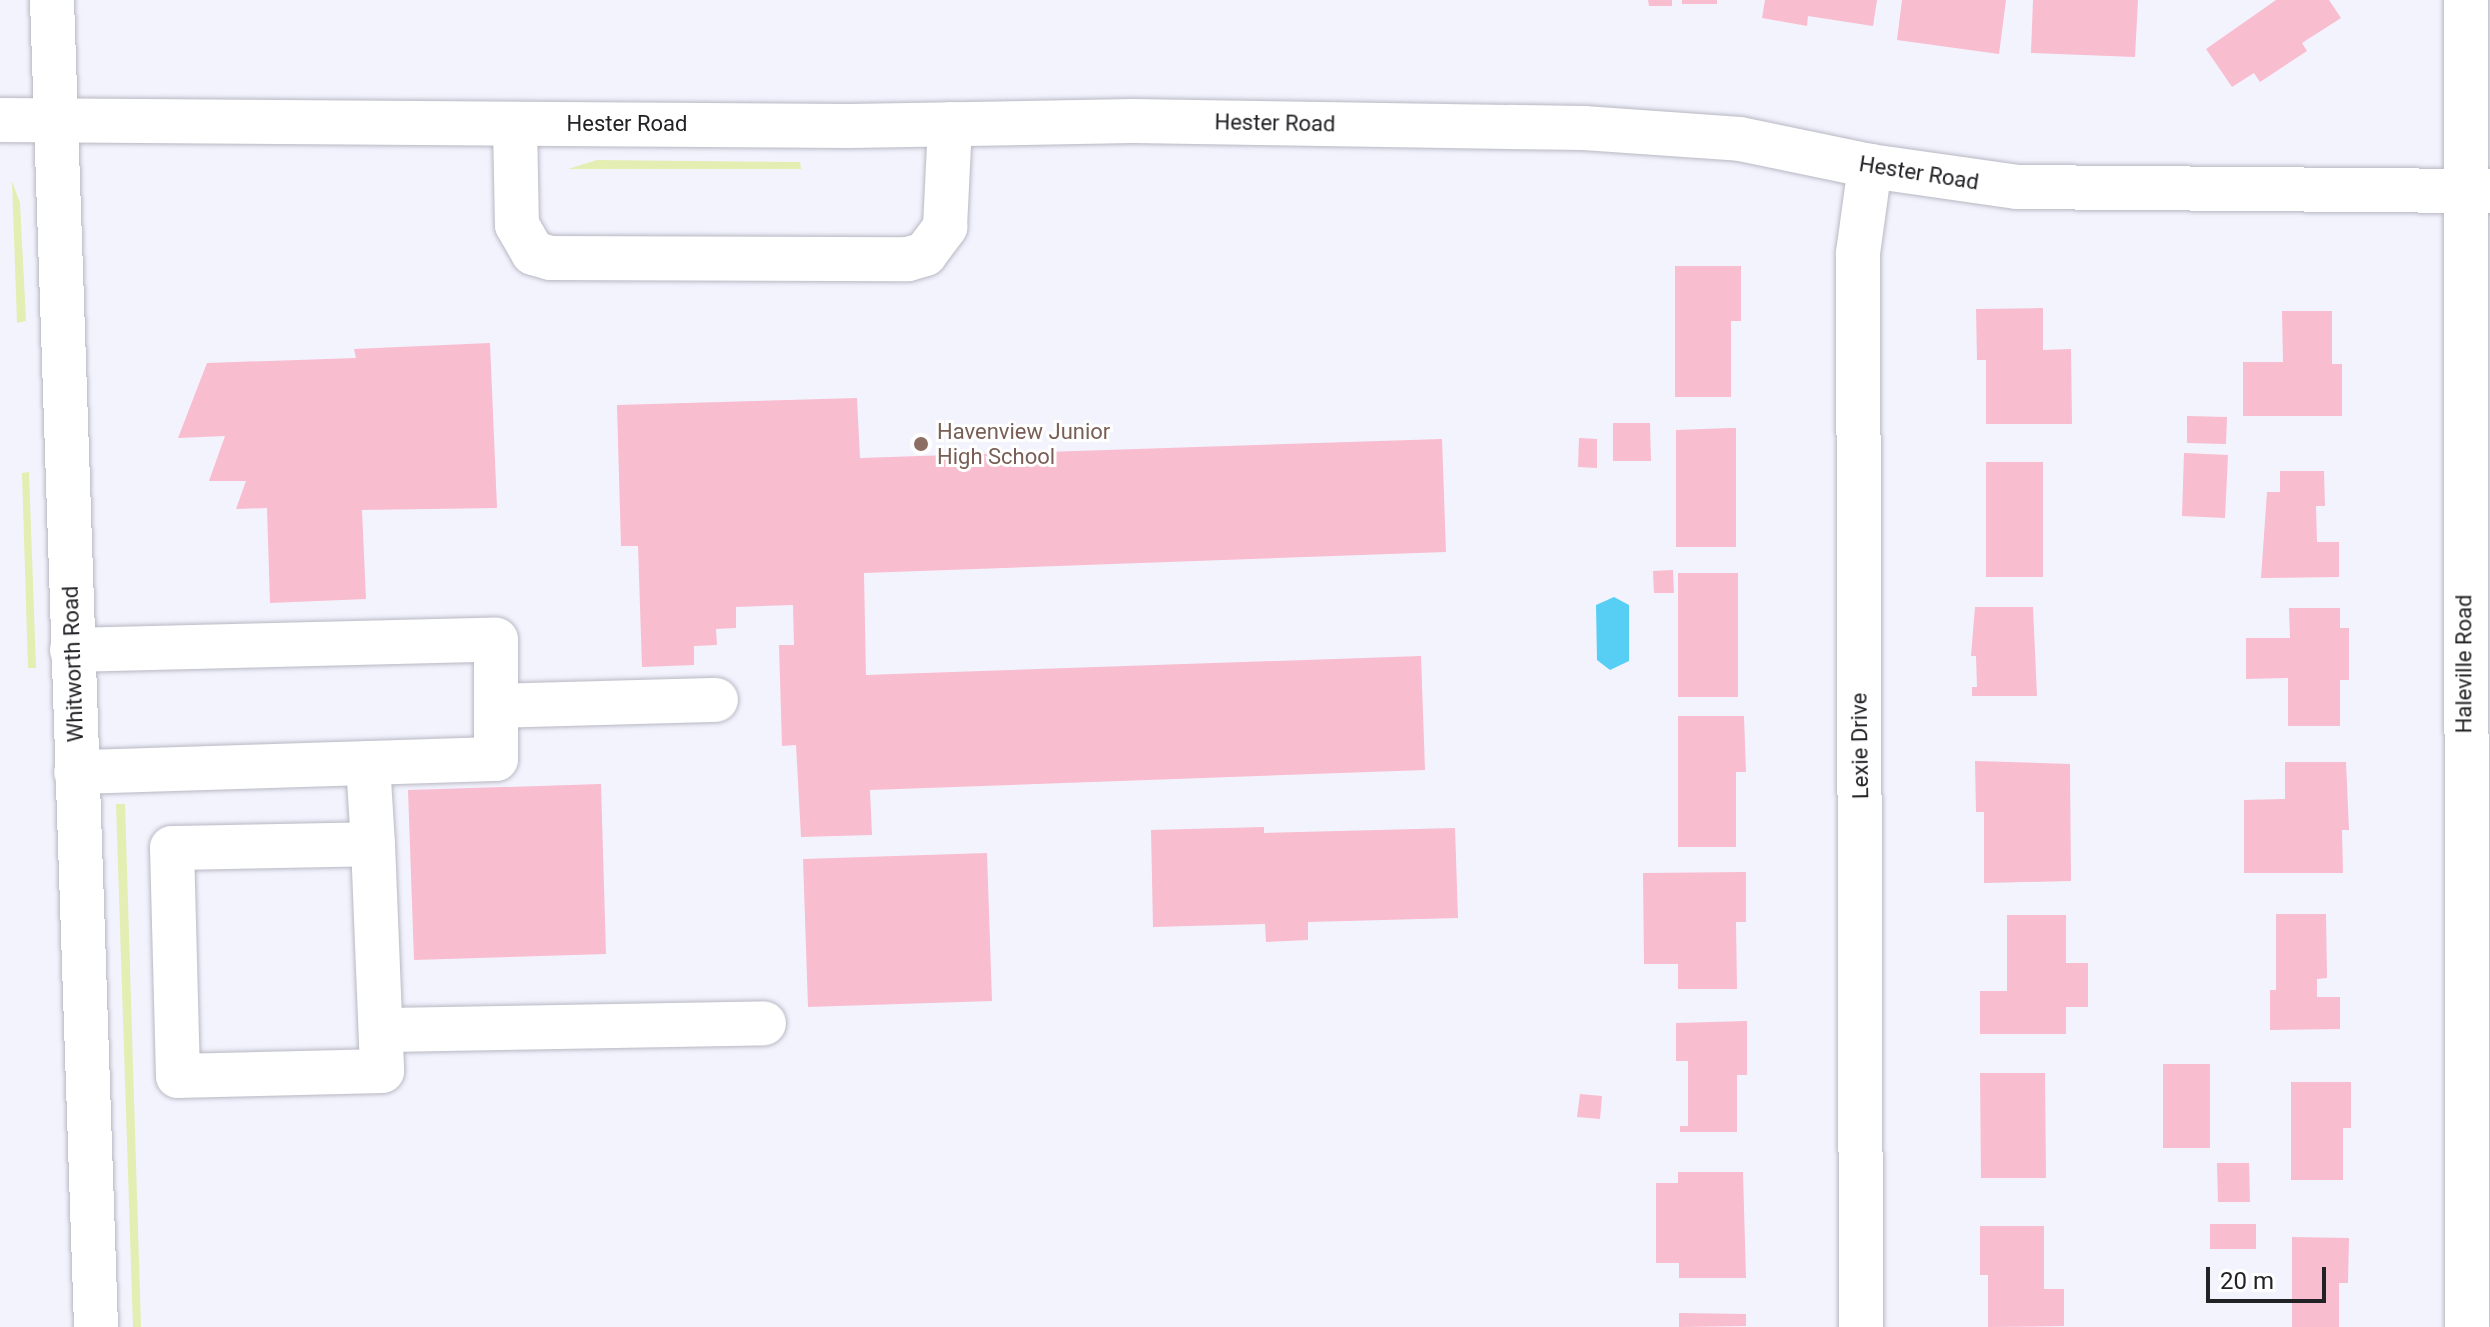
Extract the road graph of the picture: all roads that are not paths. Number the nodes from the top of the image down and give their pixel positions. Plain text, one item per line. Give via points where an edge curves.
1 (52, 0) edge
2 (2466, 0) edge
3 (0, 120) edge
4 (55, 120) junction
5 (515, 124) junction
6 (950, 124) junction
7 (1870, 166) junction
8 (2477, 191) edge
9 (72, 650) junction
10 (716, 700) dead end
11 (496, 706) junction
12 (368, 763) junction
13 (76, 772) junction
14 (2478, 805) edge
15 (373, 844) junction
16 (764, 1023) dead end
17 (381, 1030) junction
18 (96, 1327) edge
19 (1861, 1327) edge
20 (2467, 1327) edge

1 - 4 street, Whitworth Road
2 - 8 street, Haleville Road
3 - 4 street, Hester Road
4 - 5 street, Hester Road
4 - 9 street, Whitworth Road
5 - 6 street, Hester Road
5 - 6 street via 517,225 533,253 550,258 908,259 925,254 945,227
6 - 7 street, Hester Road via 1133,121 1584,128 1740,139
7 - 8 street, Hester Road via 2056,190
7 - 19 street, Lexie Drive via 1858,253
8 - 14 street, Haleville Road
9 - 11 street via 496,640
9 - 13 street, Whitworth Road
10 - 11 street
11 - 12 street via 496,759
12 - 13 street
12 - 15 street
13 - 18 street, Whitworth Road
14 - 20 street, Haleville Road
15 - 17 street
15 - 17 street via 172,848 178,1076 382,1071
16 - 17 street

